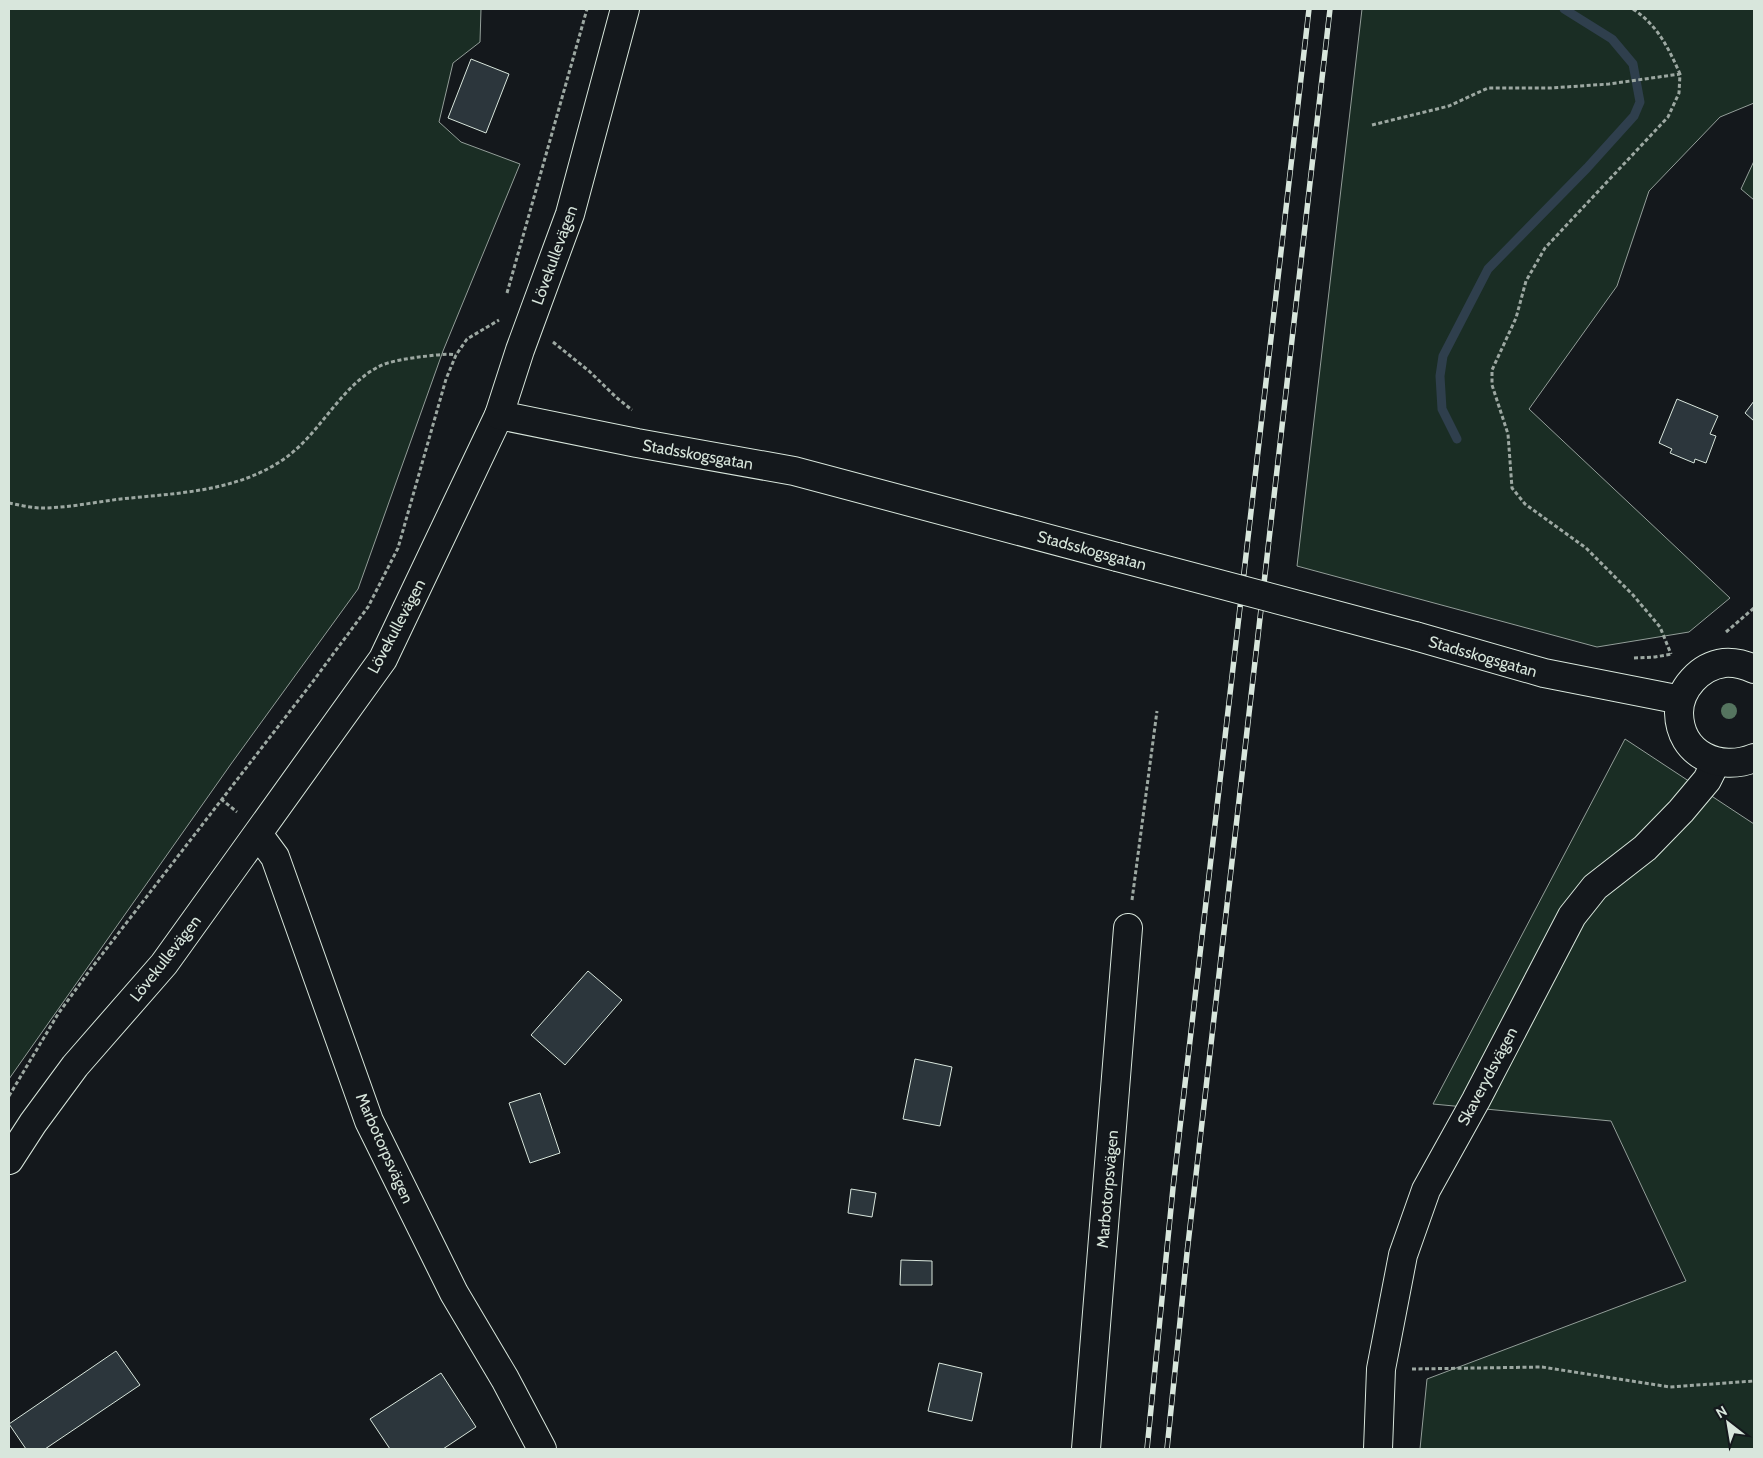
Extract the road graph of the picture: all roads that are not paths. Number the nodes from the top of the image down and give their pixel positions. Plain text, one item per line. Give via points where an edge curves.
1 (625, 9) edge
2 (499, 415) junction
3 (1754, 668) edge
4 (1681, 700) junction
5 (1754, 758) edge
6 (1716, 762) junction
7 (258, 834) junction
8 (1128, 928) road end
9 (9, 1160) edge
10 (542, 1449) edge
11 (1086, 1449) edge
12 (1378, 1449) edge

1 - 2 street, Lövekullevägen via 570,214
2 - 4 street, Stadsskogsgatan, bridge via 794,472 1544,673
2 - 7 street, Lövekullevägen via 382,659
3 - 4 street via 1732,663 1710,667 1687,686
4 - 6 street via 1679,713 1686,738 1694,749
5 - 6 street via 1729,764
6 - 12 street, Skaverydsvägen via 1707,780 1681,811 1646,848 1595,887 1572,916 1426,1190 1403,1255 1381,1369
7 - 9 street, Lövekullevägen via 164,964 75,1066
7 - 10 street, Marbotorpsvägen via 275,858 369,1121 454,1293
8 - 11 street, Marbotorpsvägen

